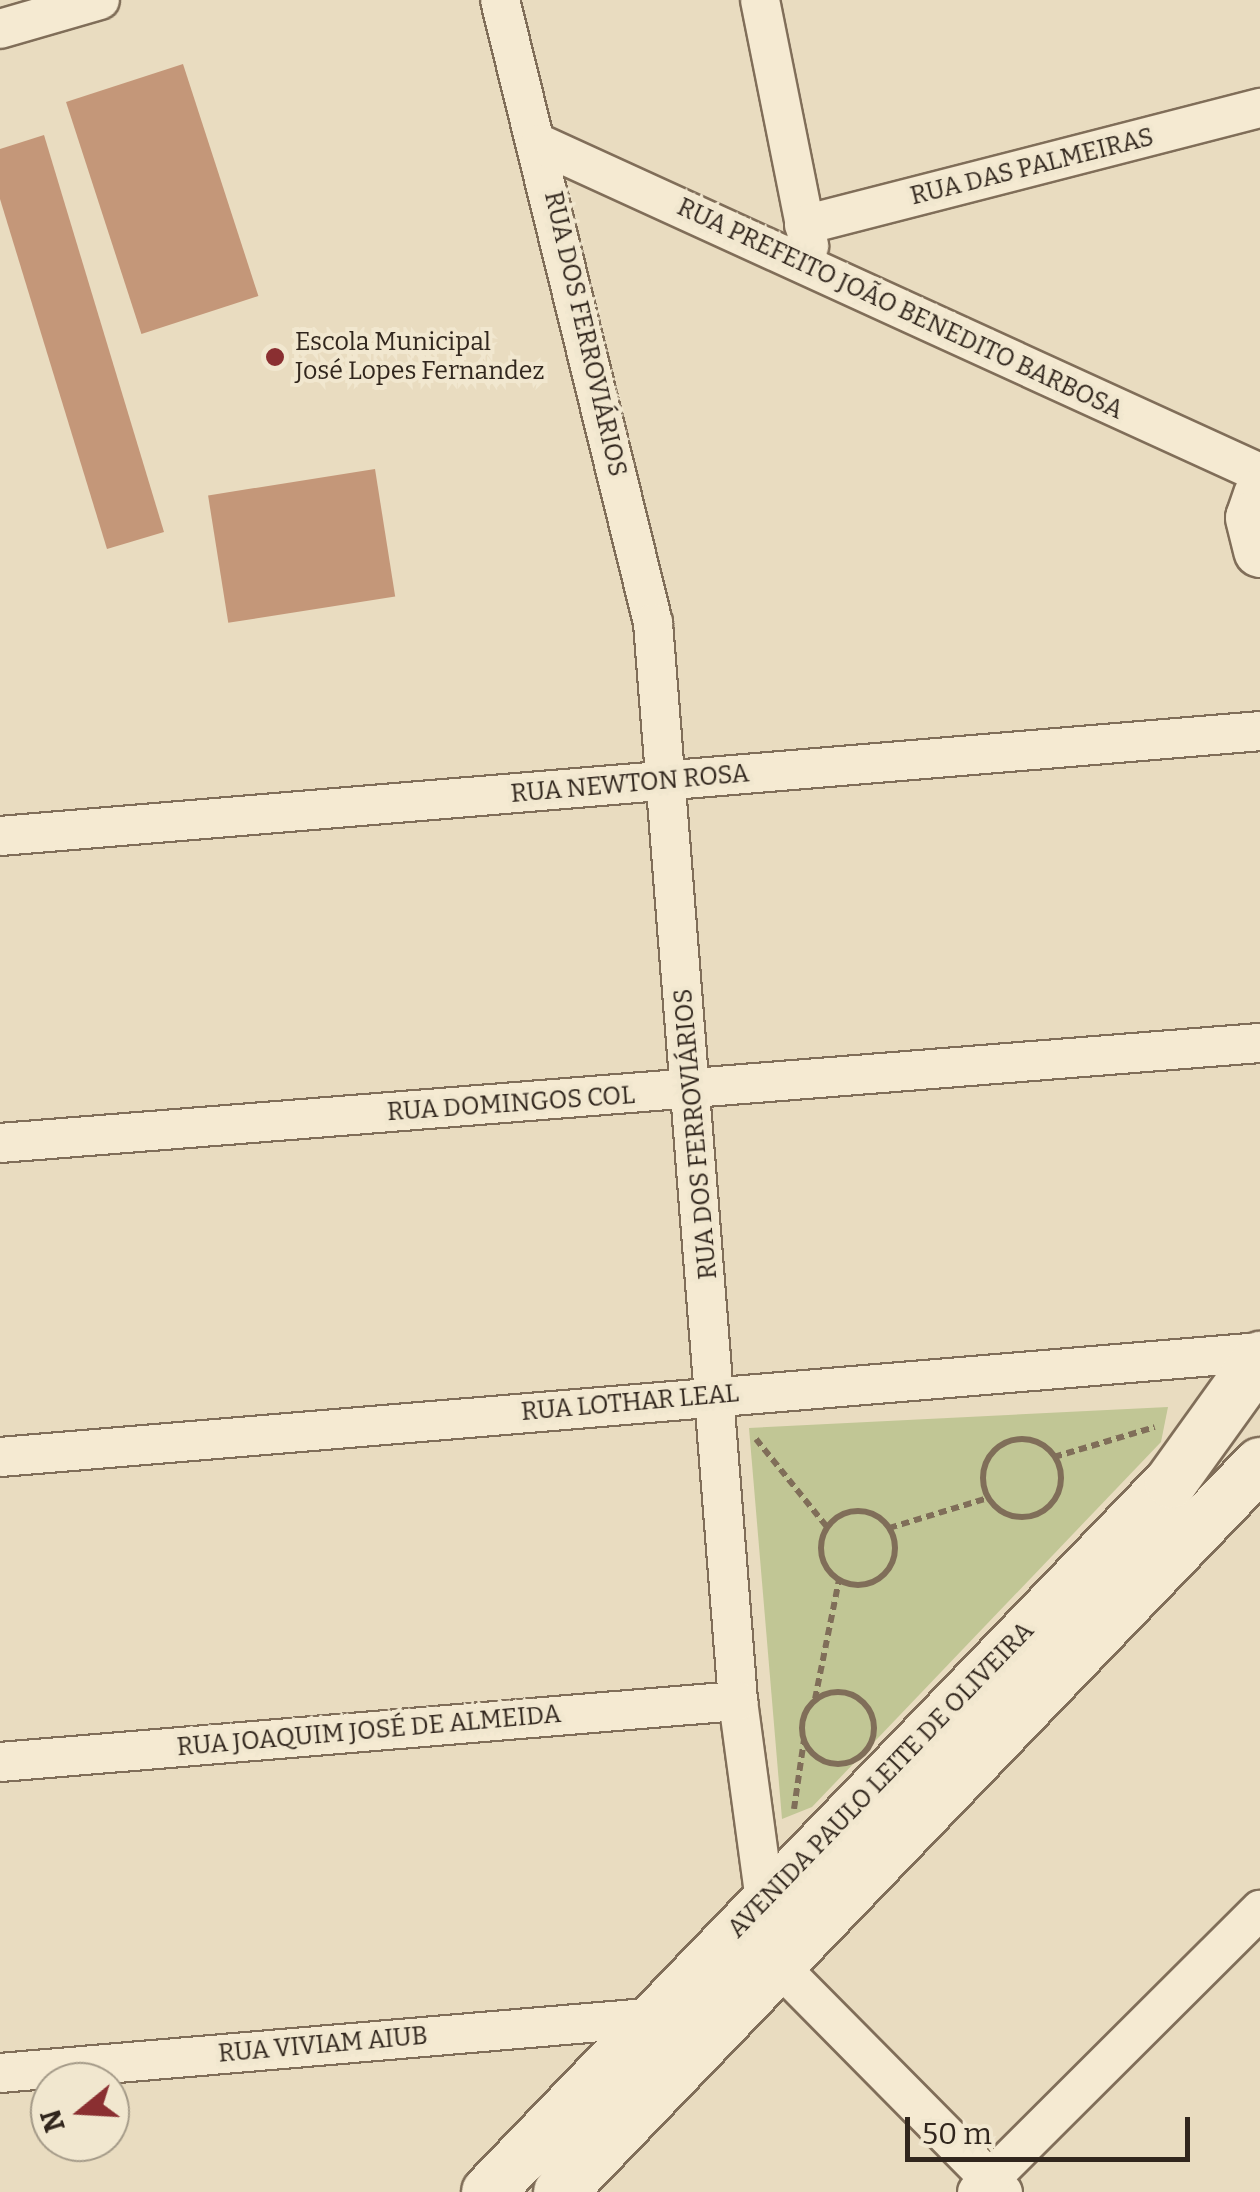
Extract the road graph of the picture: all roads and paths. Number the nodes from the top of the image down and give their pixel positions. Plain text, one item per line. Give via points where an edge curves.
1 (100, 0) edge
2 (500, 0) edge
3 (760, 0) edge
4 (0, 29) edge
5 (1260, 108) edge
6 (540, 144) junction
7 (804, 226) junction
8 (816, 273) junction
9 (1260, 473) edge
10 (1260, 494) edge
11 (1260, 551) edge
12 (1260, 731) edge
13 (662, 781) junction
14 (0, 836) edge
15 (1260, 1043) edge
16 (693, 1090) junction
17 (0, 1142) edge
18 (1260, 1355) edge
19 (721, 1395) junction
20 (1210, 1434) junction
21 (0, 1457) edge
22 (1054, 1457) junction
23 (1260, 1464) edge
24 (988, 1498) junction
25 (826, 1527) junction
26 (889, 1528) junction
27 (839, 1580) junction
28 (814, 1700) junction
29 (738, 1701) junction
30 (0, 1762) edge
31 (764, 1901) junction
32 (1260, 1910) edge
33 (780, 1967) junction
34 (647, 2018) junction
35 (0, 2073) edge
36 (990, 2188) edge
37 (488, 2192) edge
38 (560, 2192) edge

1 - 4 street
2 - 6 street, RUA DOS FERROVIÁRIOS
3 - 7 street
5 - 7 street, RUA DAS PALMEIRAS
6 - 8 street, RUA PREFEITO JOÃO BENEDITO BARBOSA
6 - 13 street, RUA DOS FERROVIÁRIOS via 652,623
7 - 8 street
8 - 9 street, RUA PREFEITO JOÃO BENEDITO BARBOSA
10 - 11 street via 1252,518
12 - 13 street, RUA NEWTON ROSA
13 - 14 street, RUA NEWTON ROSA
13 - 16 street, RUA DOS FERROVIÁRIOS
15 - 16 street, RUA DOMINGOS COL
16 - 17 street, RUA DOMINGOS COL
16 - 19 street, RUA DOS FERROVIÁRIOS
18 - 19 street, RUA LOTHAR LEAL
18 - 20 street, AVENIDA PAULO LEITE DE OLIVEIRA
19 - 21 street, RUA LOTHAR LEAL
19 - 25 path
19 - 29 street, RUA DOS FERROVIÁRIOS
20 - 22 path via 1156,1426
20 - 31 street, AVENIDA PAULO LEITE DE OLIVEIRA
22 - 24 path via 1032,1440 1004,1443 986,1463
22 - 24 path via 1061,1483 1044,1511 1018,1518
23 - 33 street
24 - 26 path
25 - 26 path via 859,1510
25 - 27 path via 822,1558
26 - 27 path via 895,1550 883,1574 860,1584
27 - 28 path
28 - 28 path via 838,1692 860,1699 874,1727 865,1752 843,1764 814,1755 802,1727
29 - 30 street, RUA JOAQUIM JOSÉ DE ALMEIDA
29 - 31 street, RUA DOS FERROVIÁRIOS
31 - 33 street, RUA DOS FERROVIÁRIOS
31 - 34 street, AVENIDA PAULO LEITE DE OLIVEIRA
32 - 36 street
33 - 36 street
33 - 38 street
34 - 35 street, RUA VIVIAM AIUB
34 - 37 street, AVENIDA PAULO LEITE DE OLIVEIRA

